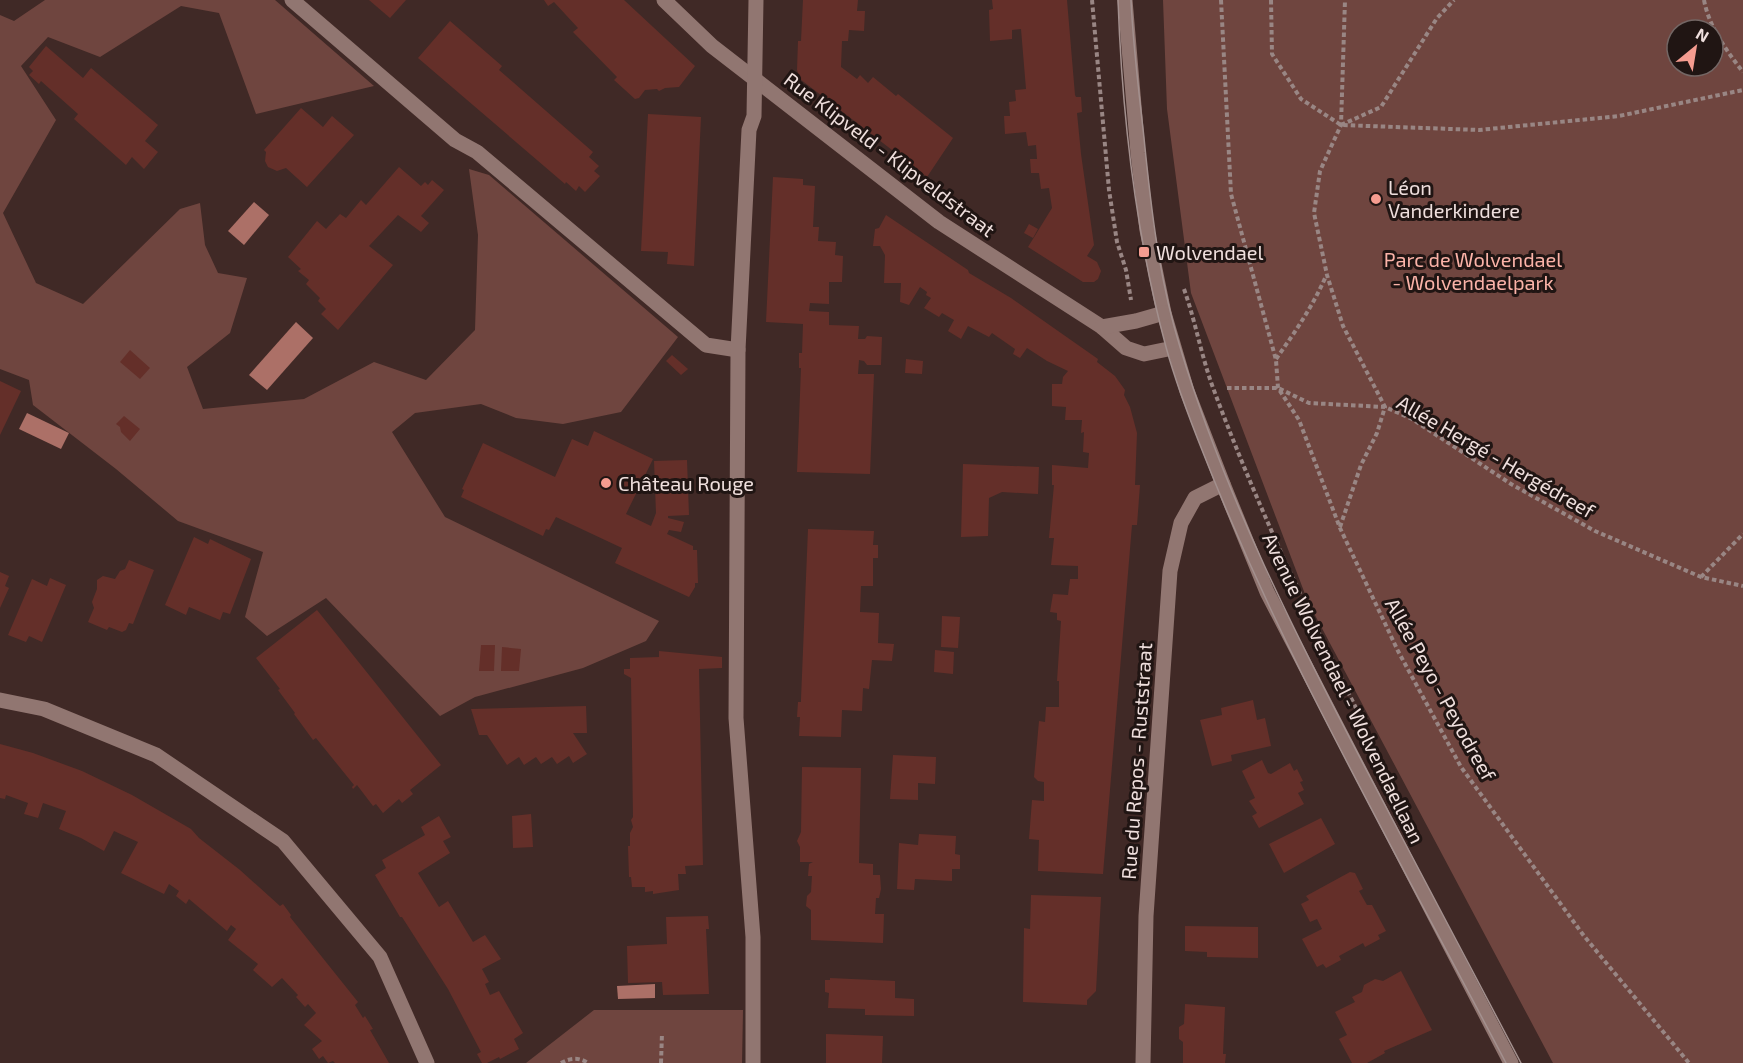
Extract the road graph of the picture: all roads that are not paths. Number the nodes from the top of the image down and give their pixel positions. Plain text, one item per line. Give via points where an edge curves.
1 (292, 0) edge
2 (664, 0) edge
3 (756, 0) edge
4 (1125, 0) edge
5 (754, 79) junction
6 (1164, 313) junction
7 (1102, 327) junction
8 (1173, 348) junction
9 (738, 350) junction
10 (1223, 484) junction
11 (0, 700) edge
12 (427, 1063) edge
13 (753, 1063) edge
14 (1143, 1063) edge
15 (1511, 1063) edge

1 - 9 street via 454,140 477,152 706,345
2 - 5 street, Rue Klipveld - Klipveldstraat
3 - 5 street
4 - 6 street, Avenue Wolvendael - Wolvendaellaan via 1146,219
5 - 7 street, Rue Klipveld - Klipveldstraat via 939,222
5 - 9 street
6 - 7 street
6 - 8 street, Avenue Wolvendael - Wolvendaellaan
7 - 8 street, Rue Klipveld - Klipveldstraat via 1126,348 1144,354
8 - 10 street, Avenue Wolvendael - Wolvendaellaan
9 - 13 street via 736,718 753,937
10 - 14 street, Rue du Repos - Ruststraat via 1195,498 1181,523 1170,571 1146,916
10 - 15 street, Avenue Wolvendael - Wolvendaellaan via 1268,592
11 - 12 street via 44,709 156,755 283,841 380,957

